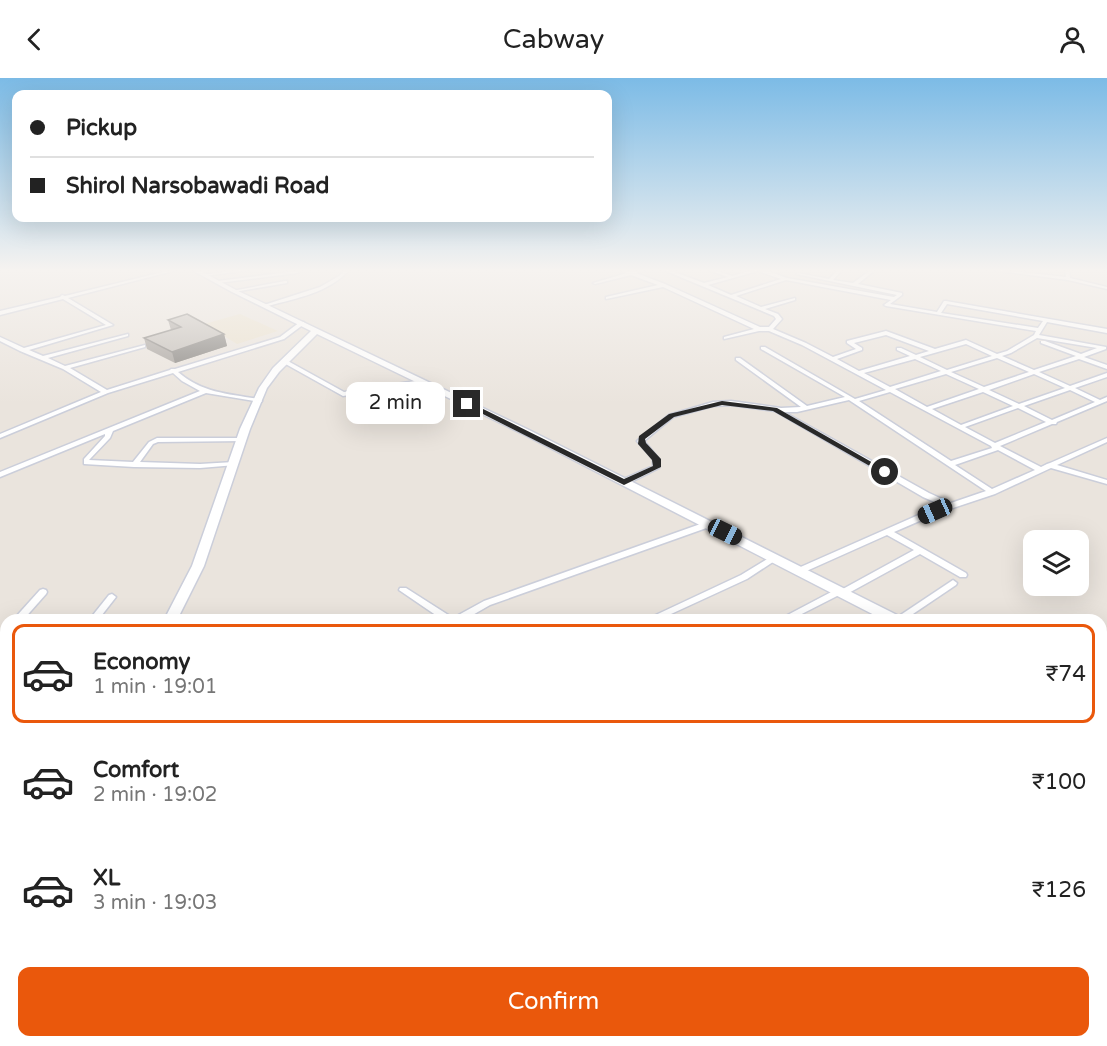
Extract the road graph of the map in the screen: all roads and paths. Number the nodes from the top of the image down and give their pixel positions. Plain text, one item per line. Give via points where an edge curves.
1 (92, 314) edge
2 (285, 314) edge
3 (727, 314) edge
4 (774, 314) edge
5 (938, 314) edge
6 (1014, 314) edge
7 (1046, 320) junction
8 (302, 322) junction
9 (1087, 327) junction
10 (759, 329) junction
11 (770, 329) junction
12 (316, 330) junction
13 (1107, 331) edge
14 (126, 335) dead end
15 (1036, 335) junction
16 (726, 338) dead end
17 (0, 339) edge
18 (1076, 344) junction
19 (143, 346) edge
20 (764, 348) dead end
21 (899, 349) dead end
22 (1106, 349) edge
23 (22, 350) junction
24 (934, 351) junction
25 (997, 356) junction
26 (1081, 356) junction
27 (916, 357) junction
28 (43, 358) junction
29 (832, 358) junction
30 (738, 359) dead end
31 (284, 361) junction
32 (1107, 367) edge
33 (64, 368) junction
34 (173, 370) junction
35 (947, 372) junction
36 (1034, 372) junction
37 (860, 373) junction
38 (1107, 375) edge
39 (422, 382) junction
40 (1071, 388) junction
41 (984, 389) junction
42 (891, 390) junction
43 (205, 391) junction
44 (106, 392) junction
45 (852, 399) junction
46 (1104, 400) edge
47 (258, 401) junction
48 (1020, 407) junction
49 (806, 408) junction
50 (775, 409) junction
51 (927, 409) junction
52 (1054, 423) junction
53 (960, 428) junction
54 (110, 429) junction
55 (0, 436) edge
56 (242, 440) junction
57 (1107, 440) edge
58 (996, 447) junction
59 (234, 464) junction
60 (950, 464) junction
61 (134, 465) junction
62 (1049, 465) junction
63 (1041, 470) junction
64 (0, 475) edge
65 (624, 482) junction
66 (1107, 482) edge
67 (992, 492) junction
68 (951, 506) junction
69 (709, 524) junction
70 (888, 532) junction
71 (920, 550) junction
72 (775, 558) junction
73 (799, 571) junction
74 (963, 574) dead end
75 (953, 583) dead end
76 (403, 590) dead end
77 (44, 592) dead end
78 (840, 593) junction
79 (112, 597) dead end
80 (24, 614) edge
81 (98, 614) edge
82 (173, 614) edge
83 (441, 614) edge
84 (467, 614) edge
85 (662, 614) edge
86 (795, 614) edge
87 (884, 614) edge
88 (906, 614) edge

1 - 23 street via 110,325
2 - 8 main road
3 - 10 street
4 - 11 street via 779,317
5 - 15 street
6 - 7 street
7 - 9 street
7 - 15 street
8 - 12 main road
8 - 34 street via 282,338
9 - 13 street
9 - 18 street
10 - 11 street
10 - 16 street
11 - 29 street
12 - 31 main road
12 - 39 main road
14 - 28 street
15 - 18 street
15 - 25 street
15 - 26 street
17 - 23 street
18 - 22 street
19 - 33 street
20 - 45 street
21 - 27 street
22 - 26 street
23 - 28 street
24 - 25 street via 966,342
24 - 27 street
24 - 29 street via 883,333 849,342 859,350
25 - 35 street
25 - 36 street
26 - 32 street
26 - 36 street
27 - 35 street
27 - 37 street
28 - 33 street
29 - 37 street
30 - 49 street
31 - 39 street via 343,394
31 - 47 main road
33 - 44 street
34 - 43 street
34 - 44 street
35 - 41 street
35 - 42 street
36 - 40 street
36 - 41 street
37 - 42 street
38 - 40 street
39 - 65 main road
40 - 46 street
40 - 48 street
41 - 48 street
41 - 51 street
42 - 45 street
42 - 51 street
43 - 47 street
43 - 54 street
44 - 55 street
45 - 49 street
45 - 60 street
46 - 52 street
47 - 56 main road
48 - 52 street
48 - 53 street
49 - 50 street
50 - 65 street via 722,403 671,416 640,441 657,459 657,467
50 - 68 street
51 - 53 street
52 - 58 street
53 - 58 street
54 - 61 street via 86,463
54 - 64 street
56 - 59 main road
56 - 61 street via 157,440
57 - 62 street
58 - 60 street
58 - 63 street
59 - 61 street
59 - 82 main road via 198,566
60 - 67 street
62 - 63 street
62 - 66 street
63 - 67 street
65 - 69 main road
67 - 68 street
68 - 70 street
69 - 72 main road
69 - 84 street via 487,603
70 - 71 street
70 - 73 street
71 - 74 street
71 - 78 street
72 - 73 main road
72 - 85 street via 744,577
73 - 78 main road
75 - 88 street
76 - 83 street
77 - 80 street
78 - 86 street
78 - 87 main road
79 - 81 street

